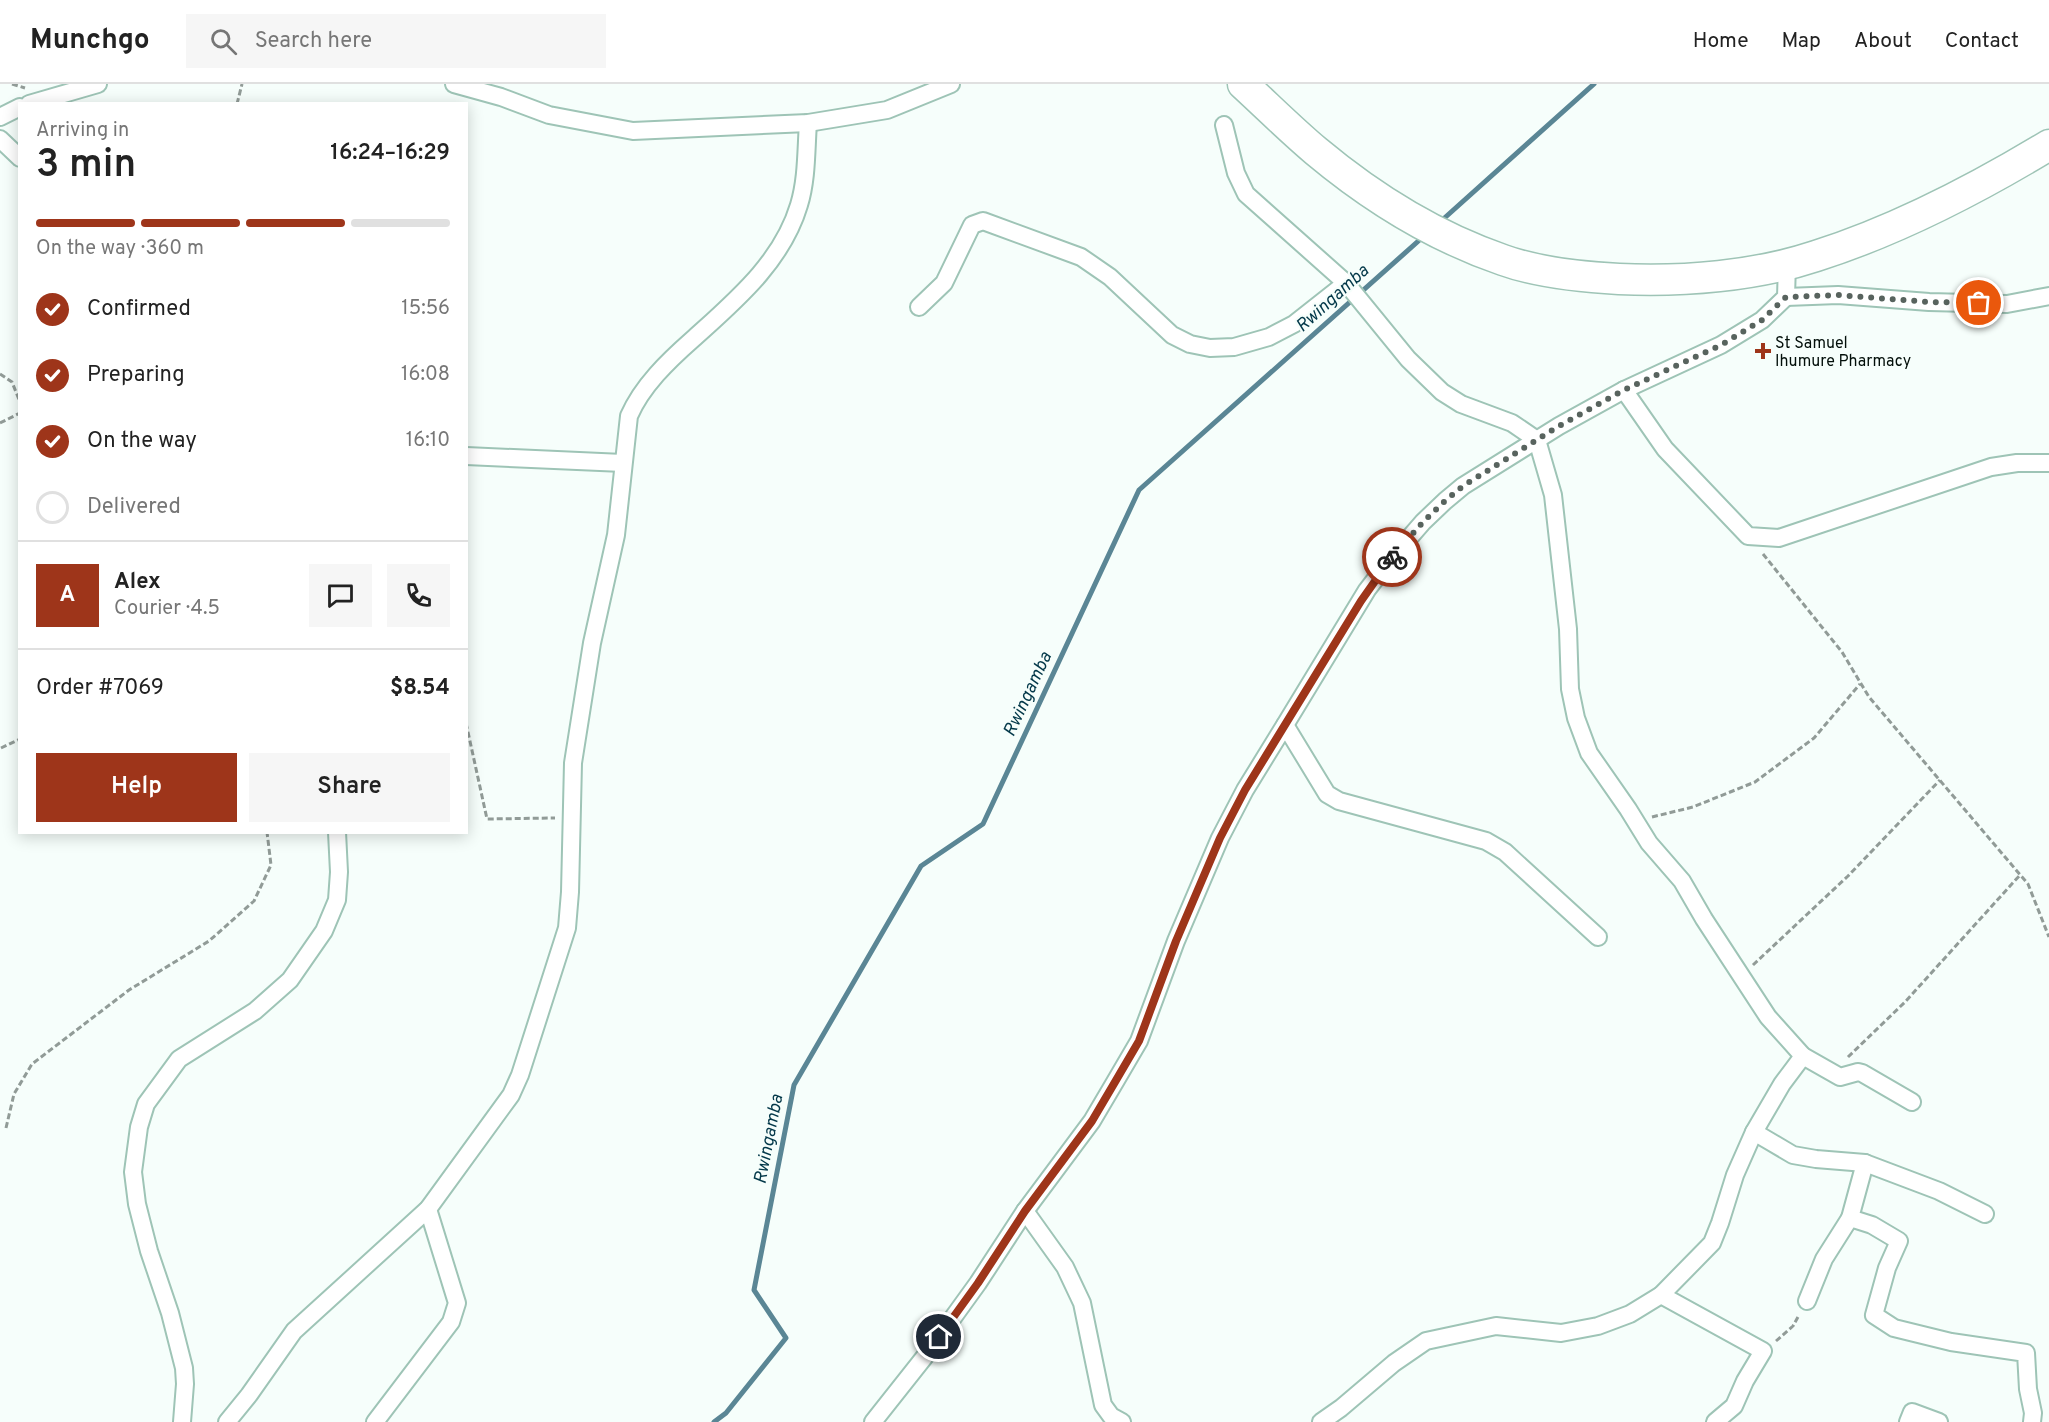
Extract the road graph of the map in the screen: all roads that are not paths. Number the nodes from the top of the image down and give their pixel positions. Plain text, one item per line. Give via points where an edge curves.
1 (98, 84) edge
2 (454, 84) edge
3 (951, 84) edge
4 (1243, 84) edge
5 (36, 102) edge
6 (18, 108) edge
7 (0, 117) edge
8 (808, 123) junction
9 (1224, 125) dead end
10 (0, 139) edge
11 (2049, 145) edge
12 (18, 156) edge
13 (1786, 263) junction
14 (1346, 283) junction
15 (2049, 296) edge
16 (1786, 297) junction
17 (920, 307) dead end
18 (1624, 390) junction
19 (1537, 440) junction
20 (468, 456) edge
21 (2049, 462) edge
22 (623, 463) junction
23 (1285, 725) junction
24 (338, 834) edge
25 (1598, 937) dead end
26 (1803, 1056) junction
27 (1912, 1102) dead end
28 (1754, 1131) junction
29 (1865, 1163) junction
30 (428, 1209) junction
31 (1025, 1211) junction
32 (1985, 1214) dead end
33 (1850, 1218) junction
34 (1661, 1295) junction
35 (1807, 1300) road end
36 (182, 1422) edge
37 (227, 1422) edge
38 (375, 1422) edge
39 (873, 1422) edge
40 (1122, 1422) edge
41 (1321, 1422) edge
42 (1715, 1422) edge
43 (1908, 1422) edge
44 (1939, 1422) edge
45 (2032, 1422) edge

1 - 5 street
2 - 8 street via 549,115 633,131
3 - 8 street via 887,110
4 - 13 highway via 1316,151 1365,189 1459,242 1504,261 1595,278 1645,280 1695,279
6 - 7 street
8 - 22 street via 800,204 788,231 770,262 746,291 678,353 635,402 629,416
9 - 14 street via 1246,194
10 - 12 street
11 - 13 highway via 2017,165 1876,233 1815,257
13 - 16 street
14 - 17 street via 1294,324 1269,337 1210,348 1172,335 1110,277 1081,257 983,221 972,225 944,283
14 - 19 street via 1408,360 1442,392 1461,404 1512,423
15 - 16 street via 2007,304 1838,295
16 - 18 street via 1762,320 1721,345
18 - 19 street
18 - 21 street via 1665,449 1748,536 1779,538 1991,467
19 - 23 street via 1463,486 1423,522 1367,590
19 - 26 street via 1553,495 1568,629 1570,689 1589,753 1649,843 1682,880 1768,1017
20 - 22 street
22 - 30 street via 616,535 592,643 573,764 567,928 511,1095
23 - 25 street via 1327,794 1339,801 1486,841 1505,852
23 - 31 street via 1220,838 1139,1041 1092,1121
24 - 36 street via 337,900 324,931 290,980 255,1011 179,1059 146,1104 139,1127 133,1172 137,1204 184,1368
26 - 27 street via 1840,1077 1862,1073
26 - 28 street
28 - 29 street via 1793,1155
28 - 34 street via 1712,1242
29 - 32 street via 1939,1191
29 - 33 street
30 - 37 street via 294,1331
30 - 38 street via 458,1303 451,1322
31 - 39 street via 978,1283
31 - 40 street via 1065,1267 1082,1303 1102,1405
33 - 35 street via 1824,1259
33 - 45 street via 1872,1225 1899,1241 1874,1315 1894,1328 1951,1342 2026,1353
34 - 41 street via 1630,1314 1598,1326 1561,1333 1496,1326 1426,1341
34 - 42 street via 1764,1351 1734,1406
43 - 44 street via 1912,1412

